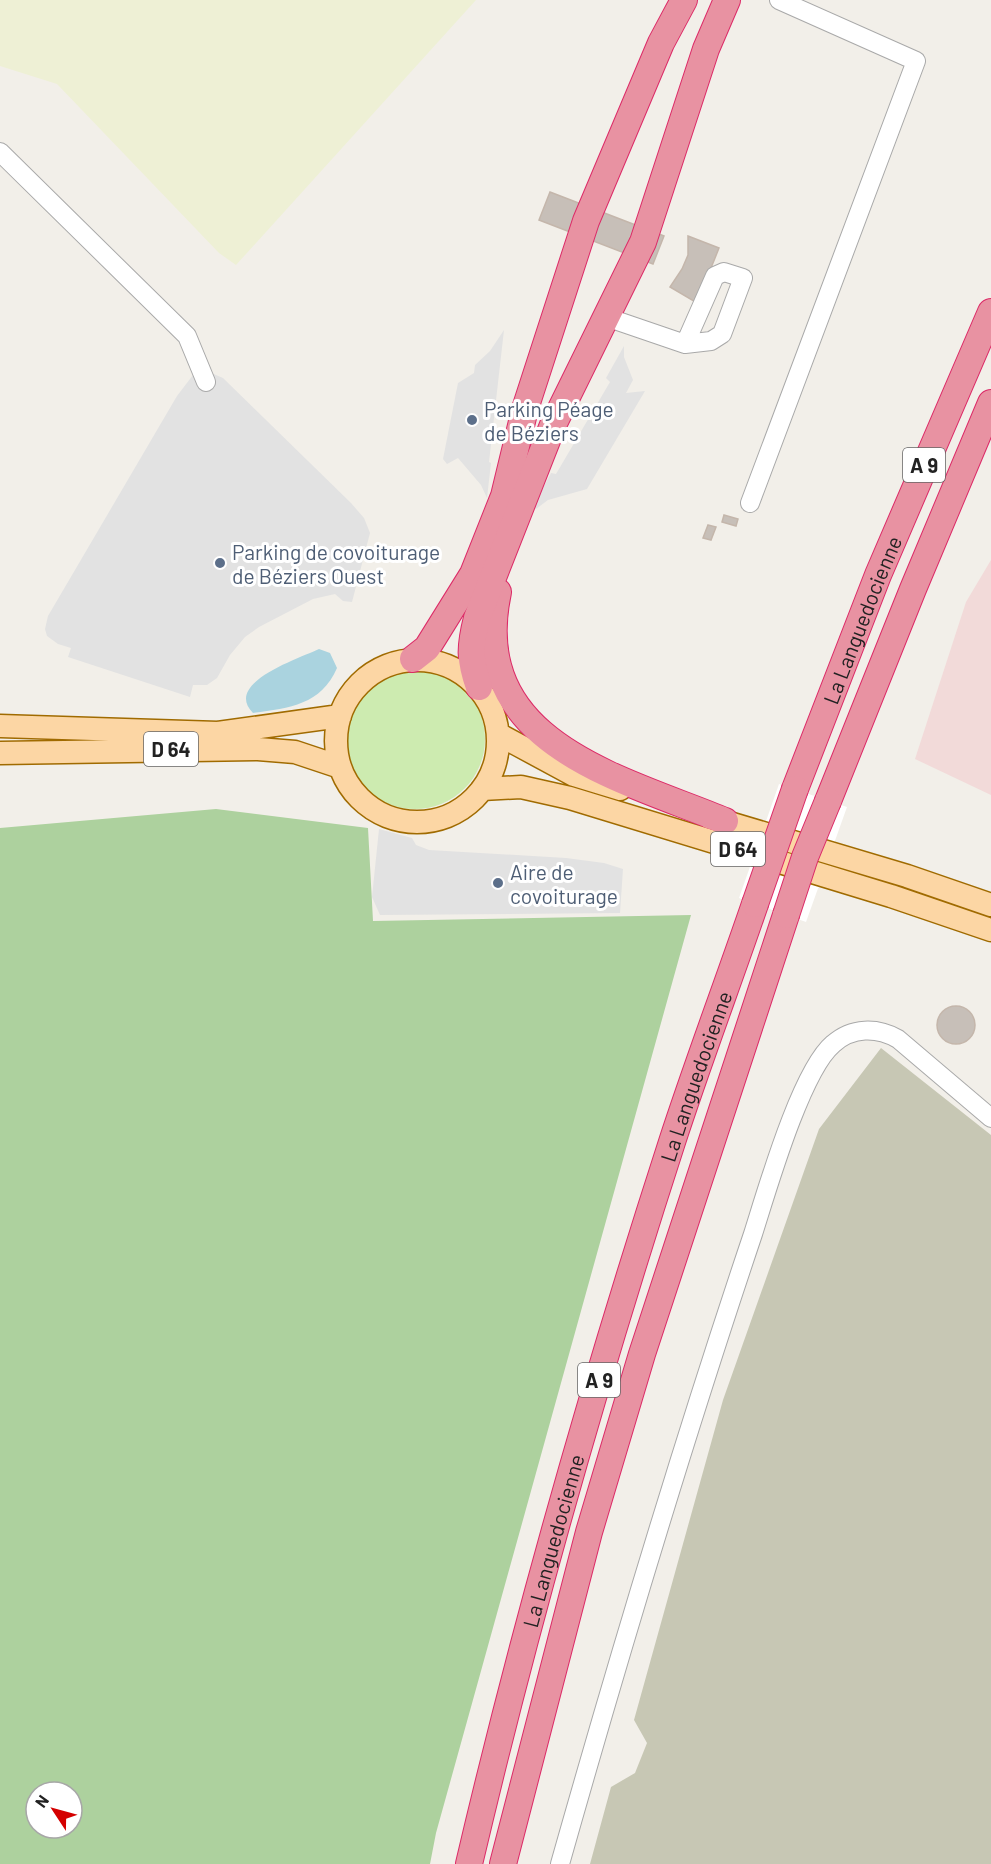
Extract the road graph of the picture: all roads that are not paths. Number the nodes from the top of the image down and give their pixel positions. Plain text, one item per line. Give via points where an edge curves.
1 (684, 0) edge
2 (727, 0) edge
3 (779, 0) edge
4 (0, 152) edge
5 (991, 312) edge
6 (606, 317) junction
7 (686, 344) dead end
8 (206, 382) dead end
9 (991, 403) edge
10 (750, 503) dead end
11 (512, 533) junction
12 (412, 660) junction
13 (479, 687) junction
14 (340, 716) junction
15 (0, 726) edge
16 (498, 735) junction
17 (0, 753) edge
18 (340, 766) junction
19 (482, 789) junction
20 (725, 821) junction
21 (991, 905) edge
22 (991, 930) edge
23 (991, 1118) edge
24 (469, 1864) edge
25 (503, 1864) edge
26 (560, 1864) edge

1 - 12 highway via 661,43 586,221 525,409 504,496 473,574 427,648
2 - 6 highway via 706,49 643,242
3 - 10 street via 916,61
4 - 8 street via 187,336
5 - 24 highway, La Languedocienne / A 9, bridge via 878,575 795,789 673,1140 609,1342 507,1703
6 - 7 street
6 - 11 highway via 554,425
9 - 25 highway, La Languedocienne / A 9, bridge via 805,857 642,1354 589,1532
11 - 13 highway via 493,574 472,639 470,664
11 - 20 highway via 493,617 495,649 502,679 524,717 577,760
12 - 13 main road via 437,662 460,671
12 - 14 main road via 381,668 364,680 349,696
13 - 16 main road via 492,709
14 - 15 main road, D 64 via 219,733
14 - 18 main road via 336,741
16 - 19 main road via 492,772
16 - 20 main road, D 64 via 573,775
17 - 18 main road, D 64 via 258,749 295,752
18 - 19 main road via 364,802 403,821 447,816 467,805
19 - 22 main road, D 64 via 521,787 570,798
20 - 21 main road, D 64
23 - 26 street via 888,1033 854,1032 833,1043 822,1056 783,1144 723,1322 638,1594

